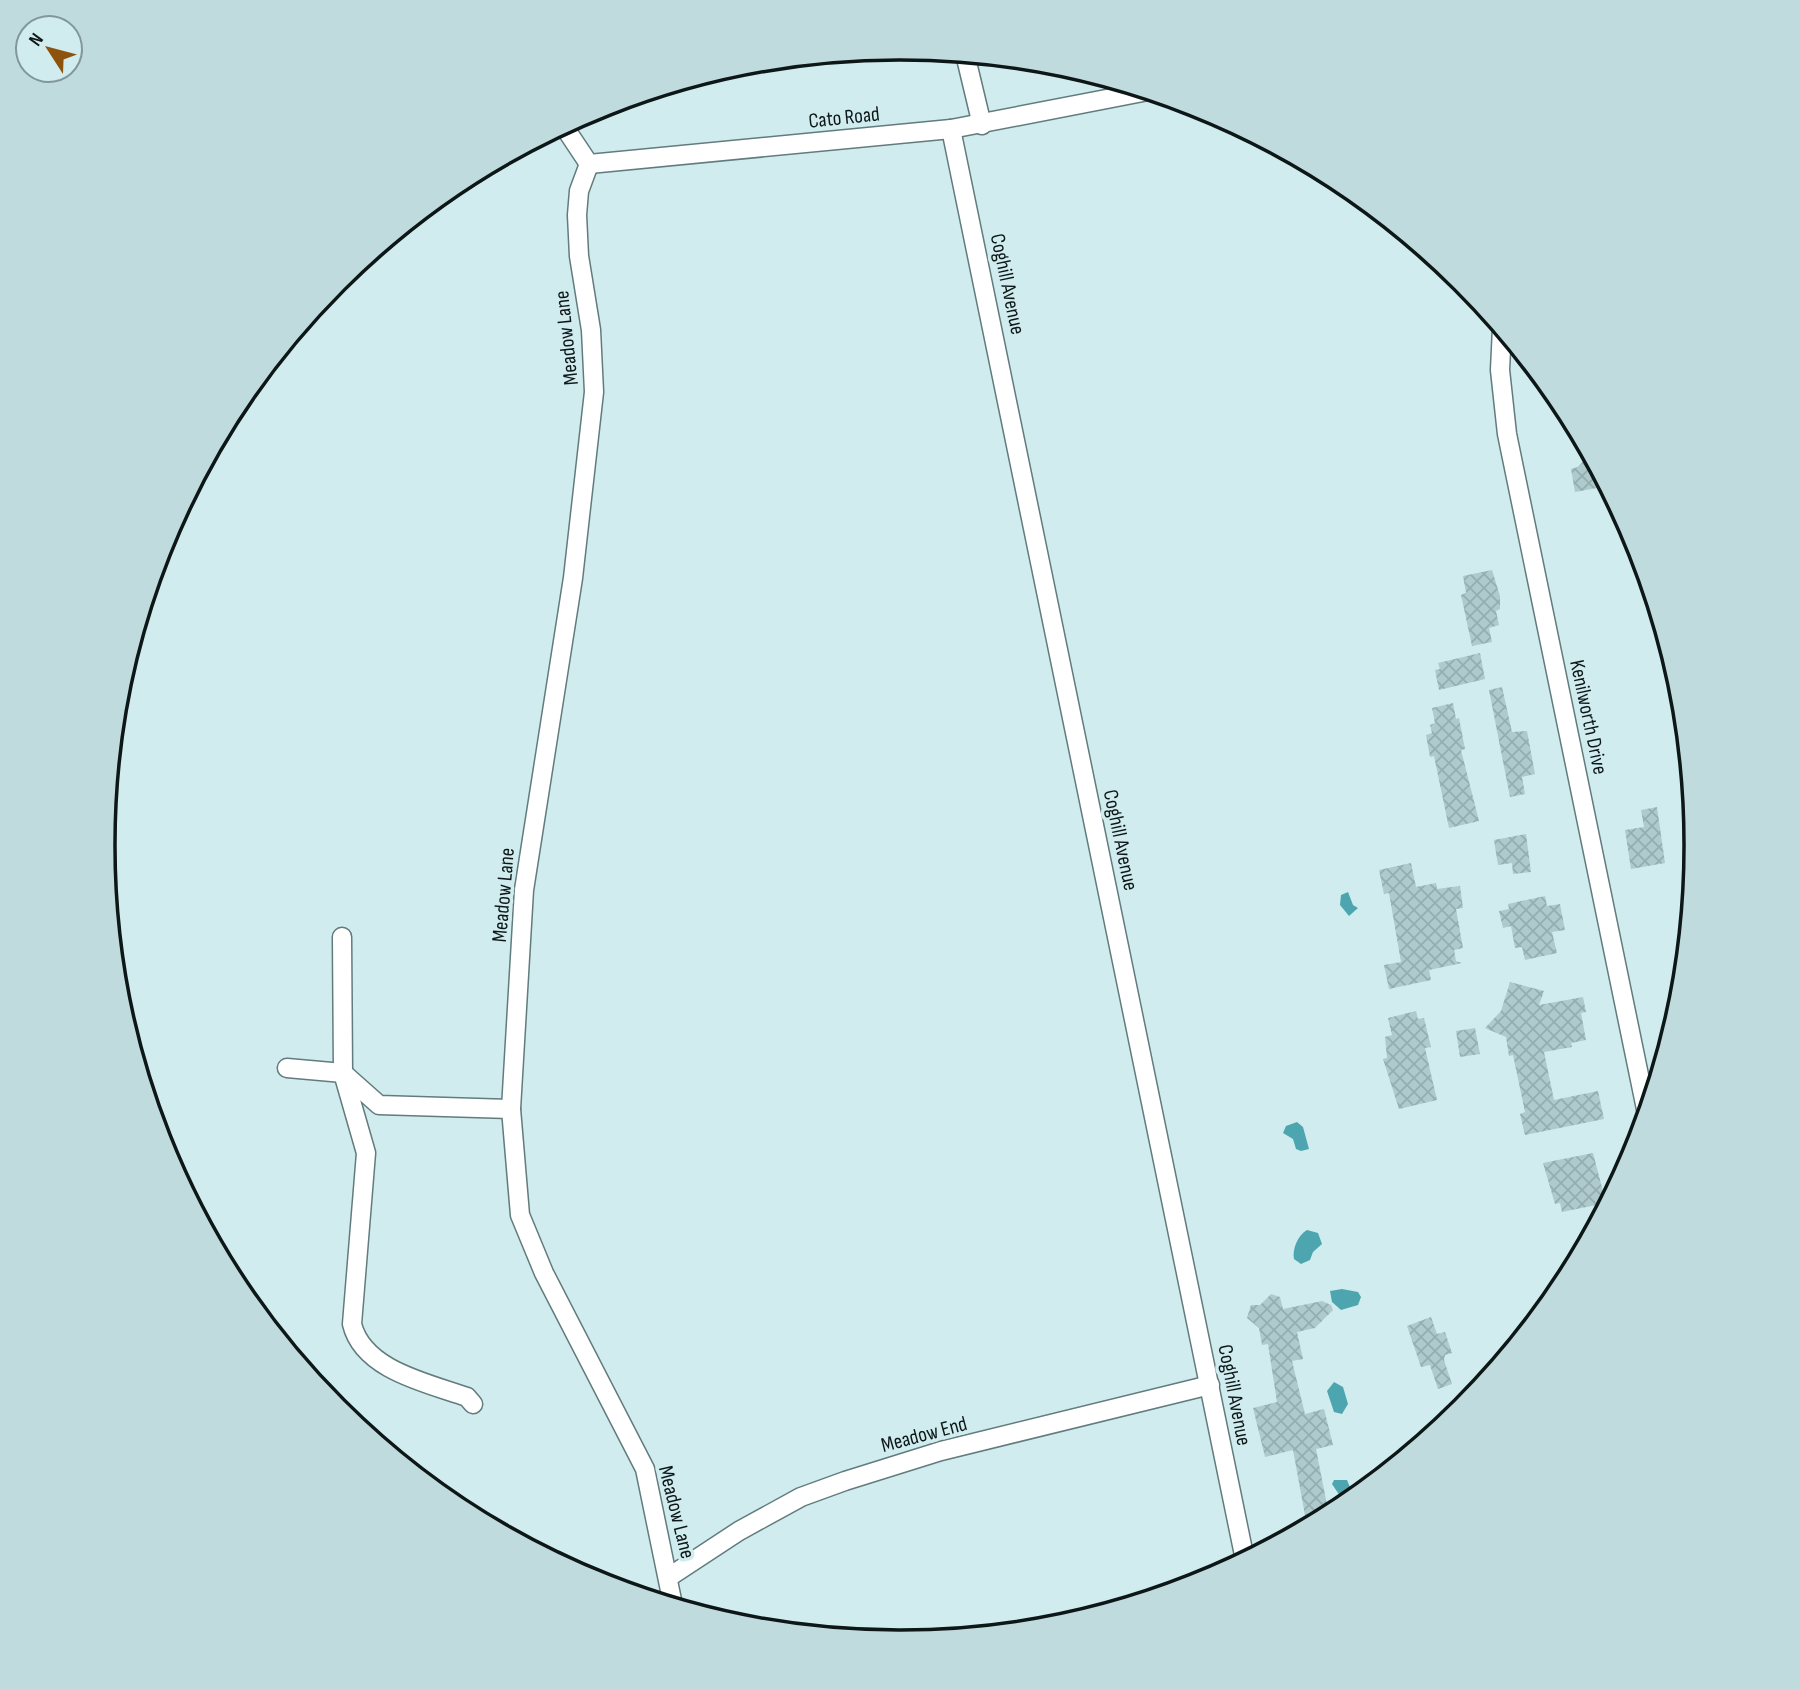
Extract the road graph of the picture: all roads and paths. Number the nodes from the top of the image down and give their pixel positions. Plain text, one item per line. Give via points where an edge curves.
1 (967, 63) edge
2 (1131, 95) edge
3 (982, 125) junction
4 (951, 129) junction
5 (568, 133) edge
6 (589, 164) junction
7 (1501, 341) edge
8 (342, 937) dead end
9 (287, 1068) dead end
10 (342, 1073) junction
11 (1643, 1096) edge
12 (511, 1109) junction
13 (1210, 1385) junction
14 (473, 1404) dead end
15 (1243, 1551) edge
16 (669, 1577) junction
17 (672, 1596) edge

1 - 3 street
2 - 3 street, Cato Road
3 - 4 street, Cato Road
4 - 6 street, Cato Road
4 - 13 street, Coghill Avenue
5 - 6 street
6 - 12 street, Meadow Lane via 579,191 577,215 592,330 594,392 573,578 524,890
7 - 11 street, Kenilworth Drive via 1507,434
8 - 10 street
9 - 10 street
10 - 12 street via 379,1105
10 - 14 street via 366,1153 352,1324 356,1341 395,1370 467,1397
12 - 16 street, Meadow Lane via 520,1215 544,1273 646,1469
13 - 15 street, Coghill Avenue
13 - 16 street, Meadow End via 941,1451 823,1489 739,1531
16 - 17 street, Meadow Lane

